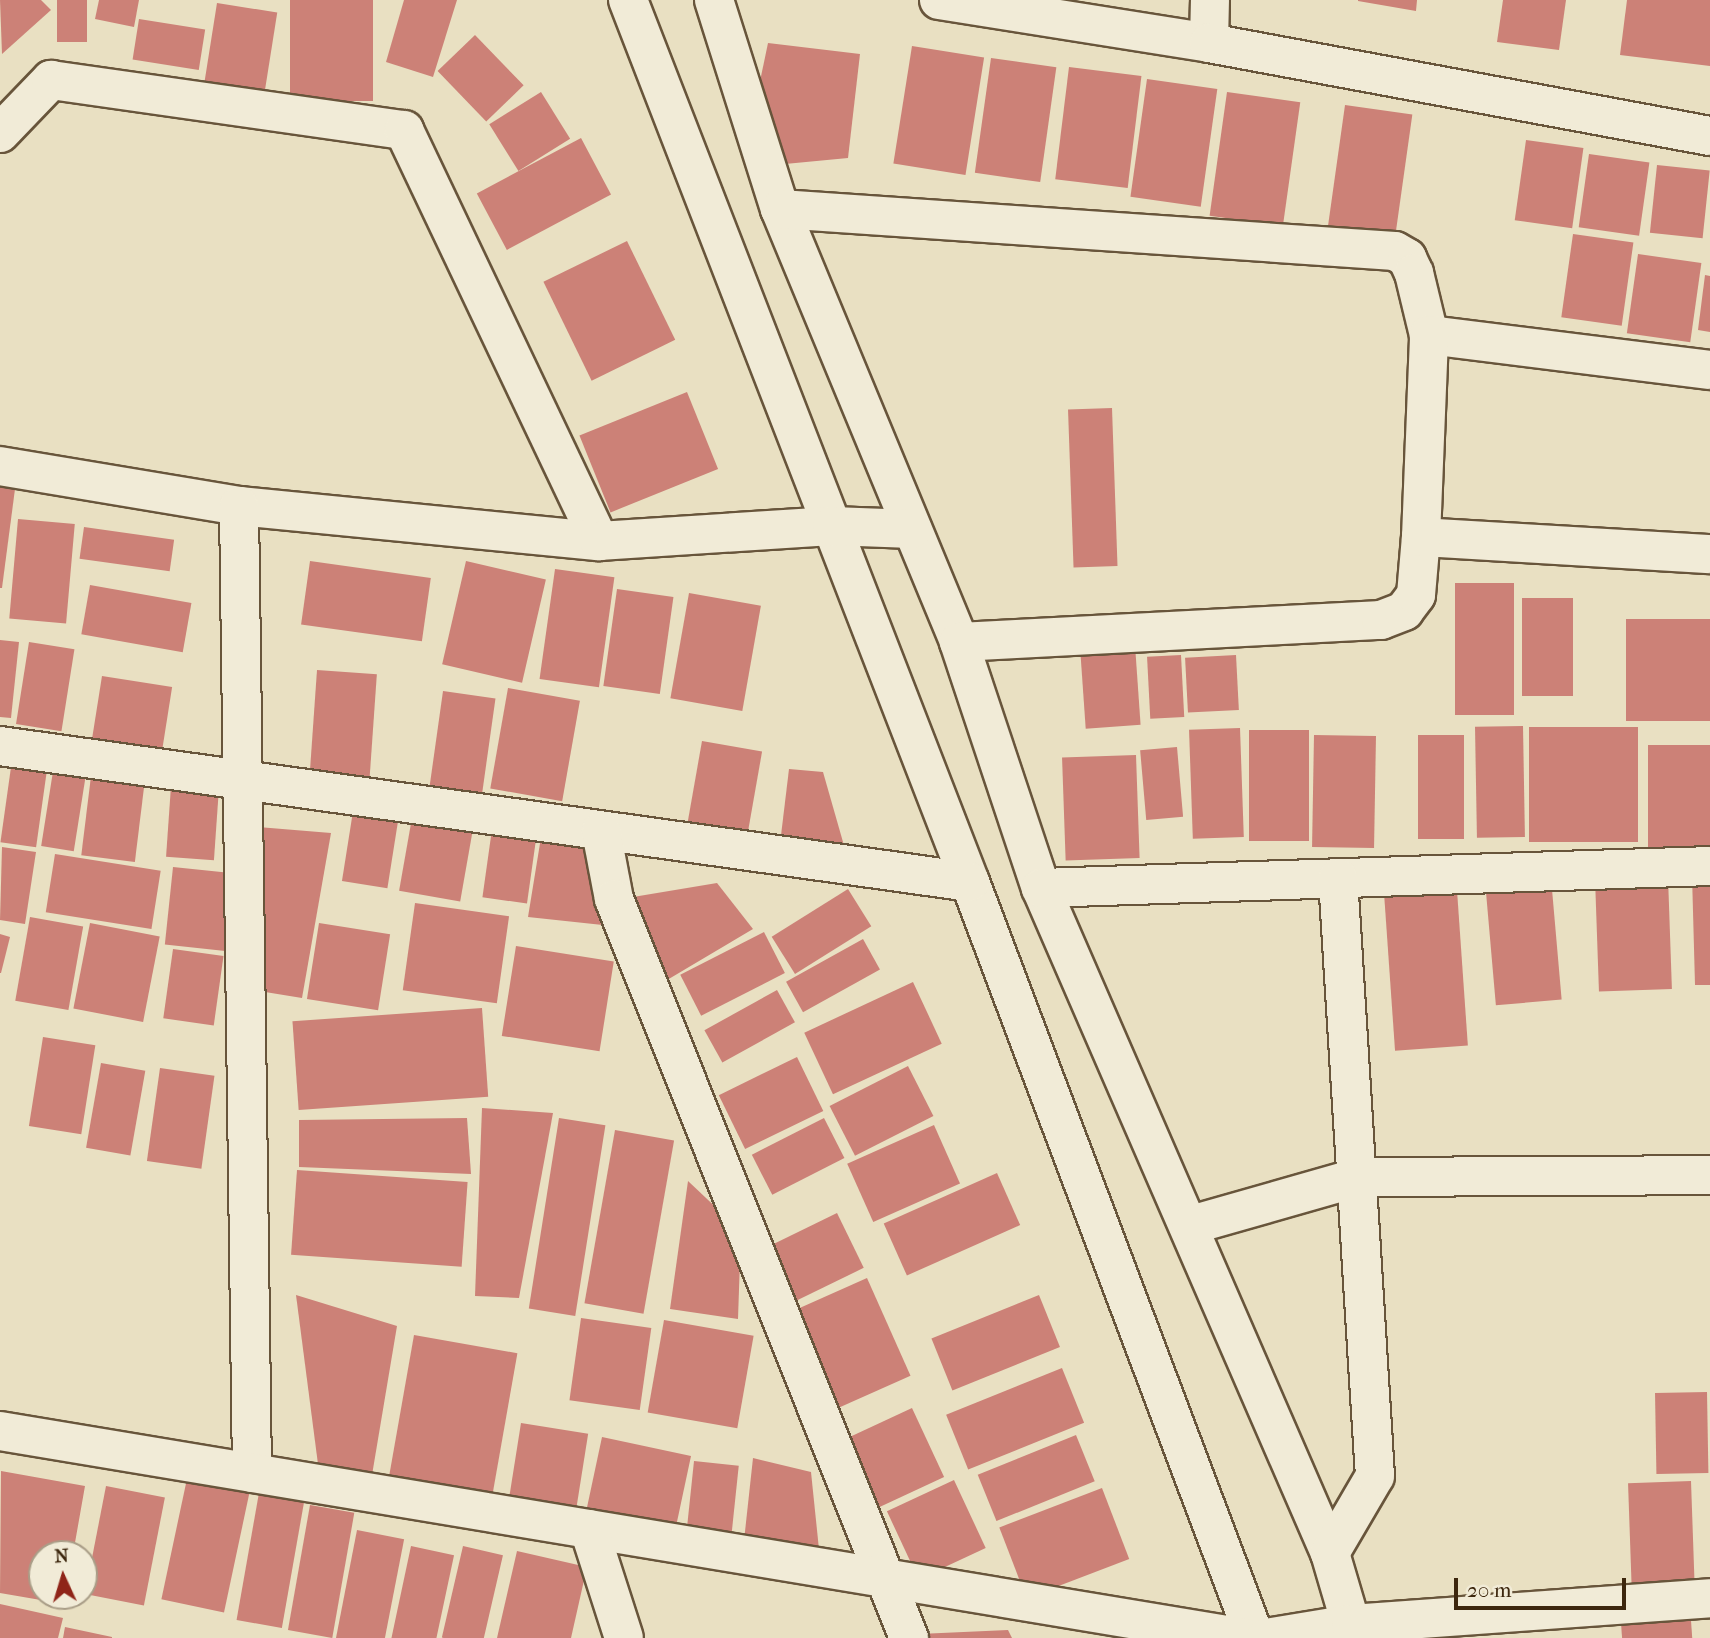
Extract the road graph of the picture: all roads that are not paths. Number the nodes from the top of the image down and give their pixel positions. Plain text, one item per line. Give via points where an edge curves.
1 (628, 0) edge
2 (714, 0) edge
3 (939, 0) edge
4 (1210, 0) edge
5 (1209, 43) junction
6 (0, 133) edge
7 (1710, 136) edge
8 (780, 209) junction
9 (1429, 335) junction
10 (1710, 370) edge
11 (0, 466) edge
12 (239, 506) junction
13 (832, 526) junction
14 (912, 529) junction
15 (1421, 537) junction
16 (599, 541) junction
17 (1710, 554) edge
18 (959, 642) junction
19 (0, 746) edge
20 (243, 783) junction
21 (601, 831) junction
22 (1710, 866) edge
23 (1338, 878) junction
24 (970, 882) junction
25 (1041, 888) junction
26 (1710, 1175) edge
27 (1360, 1177) junction
28 (1191, 1225) junction
29 (0, 1431) edge
30 (252, 1473) junction
31 (589, 1530) junction
32 (1330, 1553) junction
33 (886, 1578) junction
34 (1710, 1598) edge
35 (1353, 1631) edge
36 (624, 1638) edge
37 (909, 1638) edge
38 (1245, 1638) edge
39 (1255, 1638) edge
40 (1266, 1638) edge

1 - 13 street
2 - 8 street
3 - 5 street
4 - 5 street
5 - 7 street
6 - 16 street via 51,80 404,130
8 - 9 street via 1395,251 1407,258 1414,273
8 - 14 street
9 - 10 street
9 - 15 street
11 - 12 street
12 - 16 street
12 - 20 street
13 - 14 street
13 - 16 street
13 - 24 street
14 - 18 street
15 - 17 street
15 - 18 street via 1416,595 1404,611 1381,620
18 - 25 street
19 - 20 street
20 - 21 street
20 - 30 street
21 - 24 street
21 - 33 street via 614,899
22 - 23 street
23 - 25 street
23 - 27 street
24 - 39 street
25 - 28 street
26 - 27 street
27 - 28 street
27 - 32 street via 1375,1476
28 - 32 street
29 - 30 street
30 - 31 street
31 - 33 street
31 - 36 street
32 - 35 street
33 - 37 street
33 - 38 street
34 - 35 street
35 - 40 street

